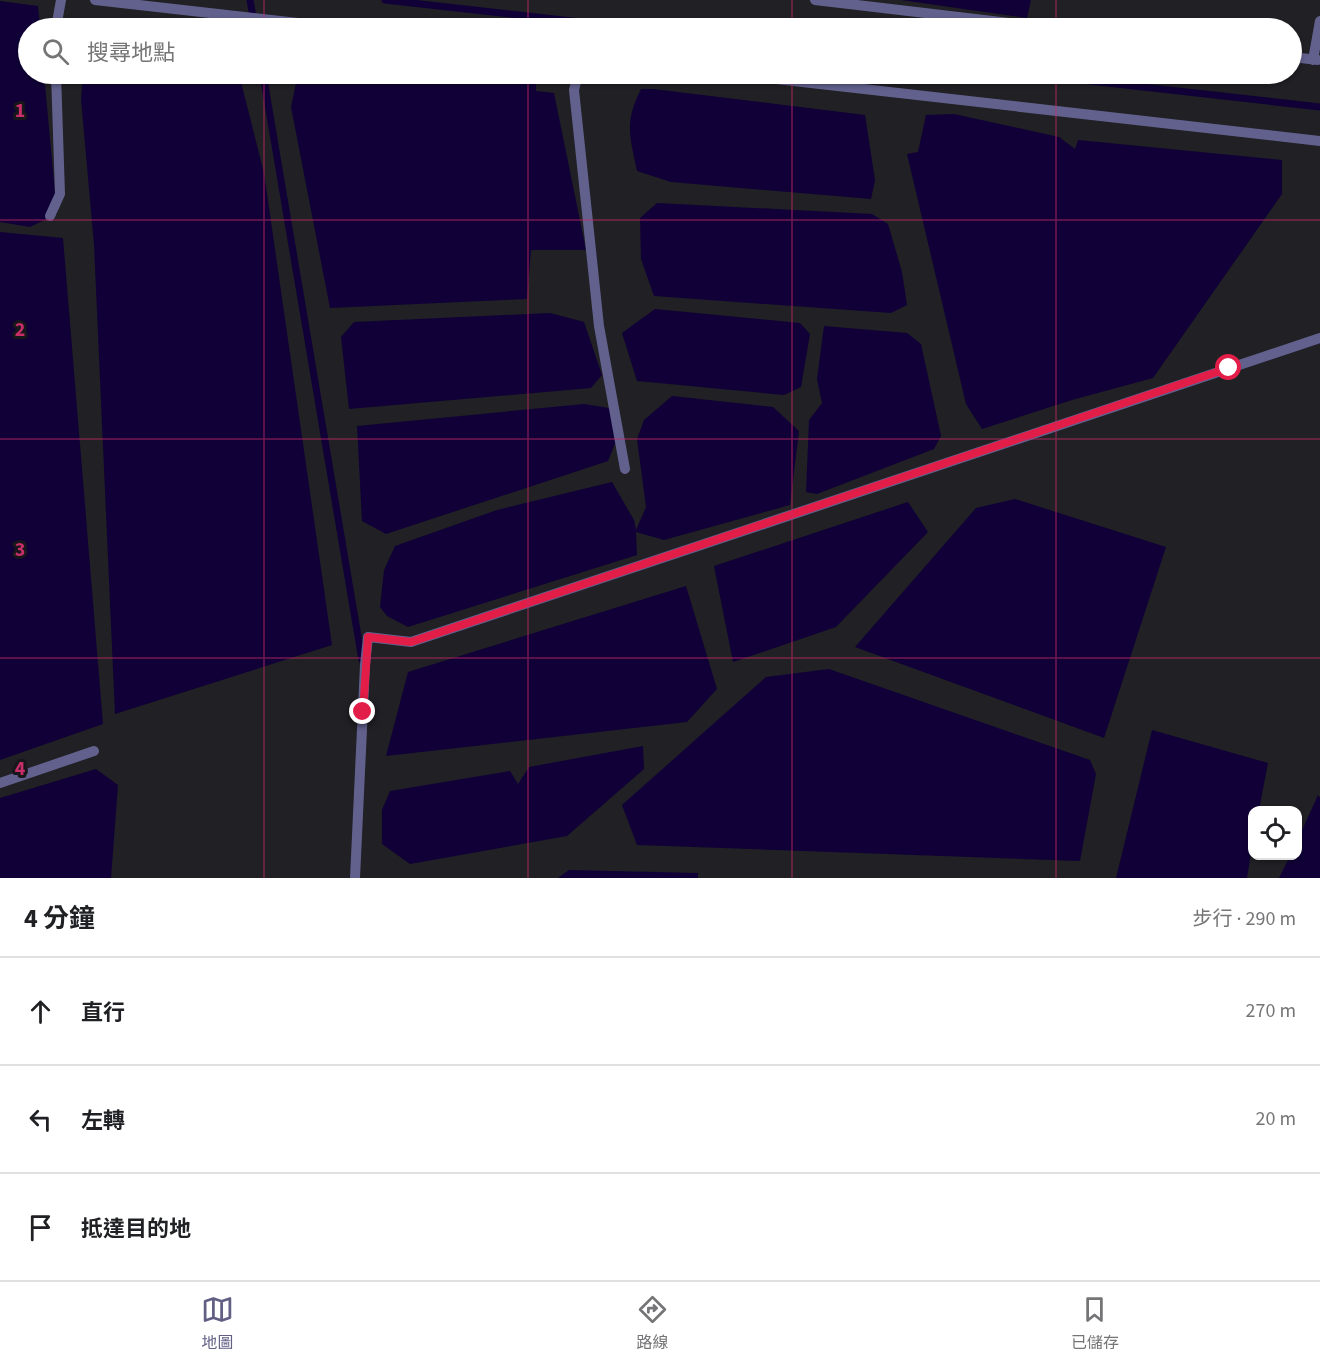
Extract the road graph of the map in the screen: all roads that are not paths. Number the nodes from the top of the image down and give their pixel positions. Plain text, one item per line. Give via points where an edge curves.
1 (61, 0) edge
2 (95, 0) edge
3 (815, 0) edge
4 (58, 18) edge
5 (254, 18) edge
6 (967, 18) edge
7 (1320, 21) edge
8 (1316, 60) edge
9 (56, 84) edge
10 (576, 84) edge
11 (820, 84) edge
12 (1320, 141) edge
13 (50, 216) dead end
14 (1320, 338) edge
15 (625, 469) dead end
16 (94, 751) dead end
17 (0, 783) edge
18 (356, 878) edge

1 - 4 lane
2 - 5 lane
3 - 6 lane
7 - 8 lane
9 - 13 lane via 60,194
10 - 15 lane via 599,326
11 - 12 lane
14 - 18 lane via 411,642 368,637
16 - 17 lane

